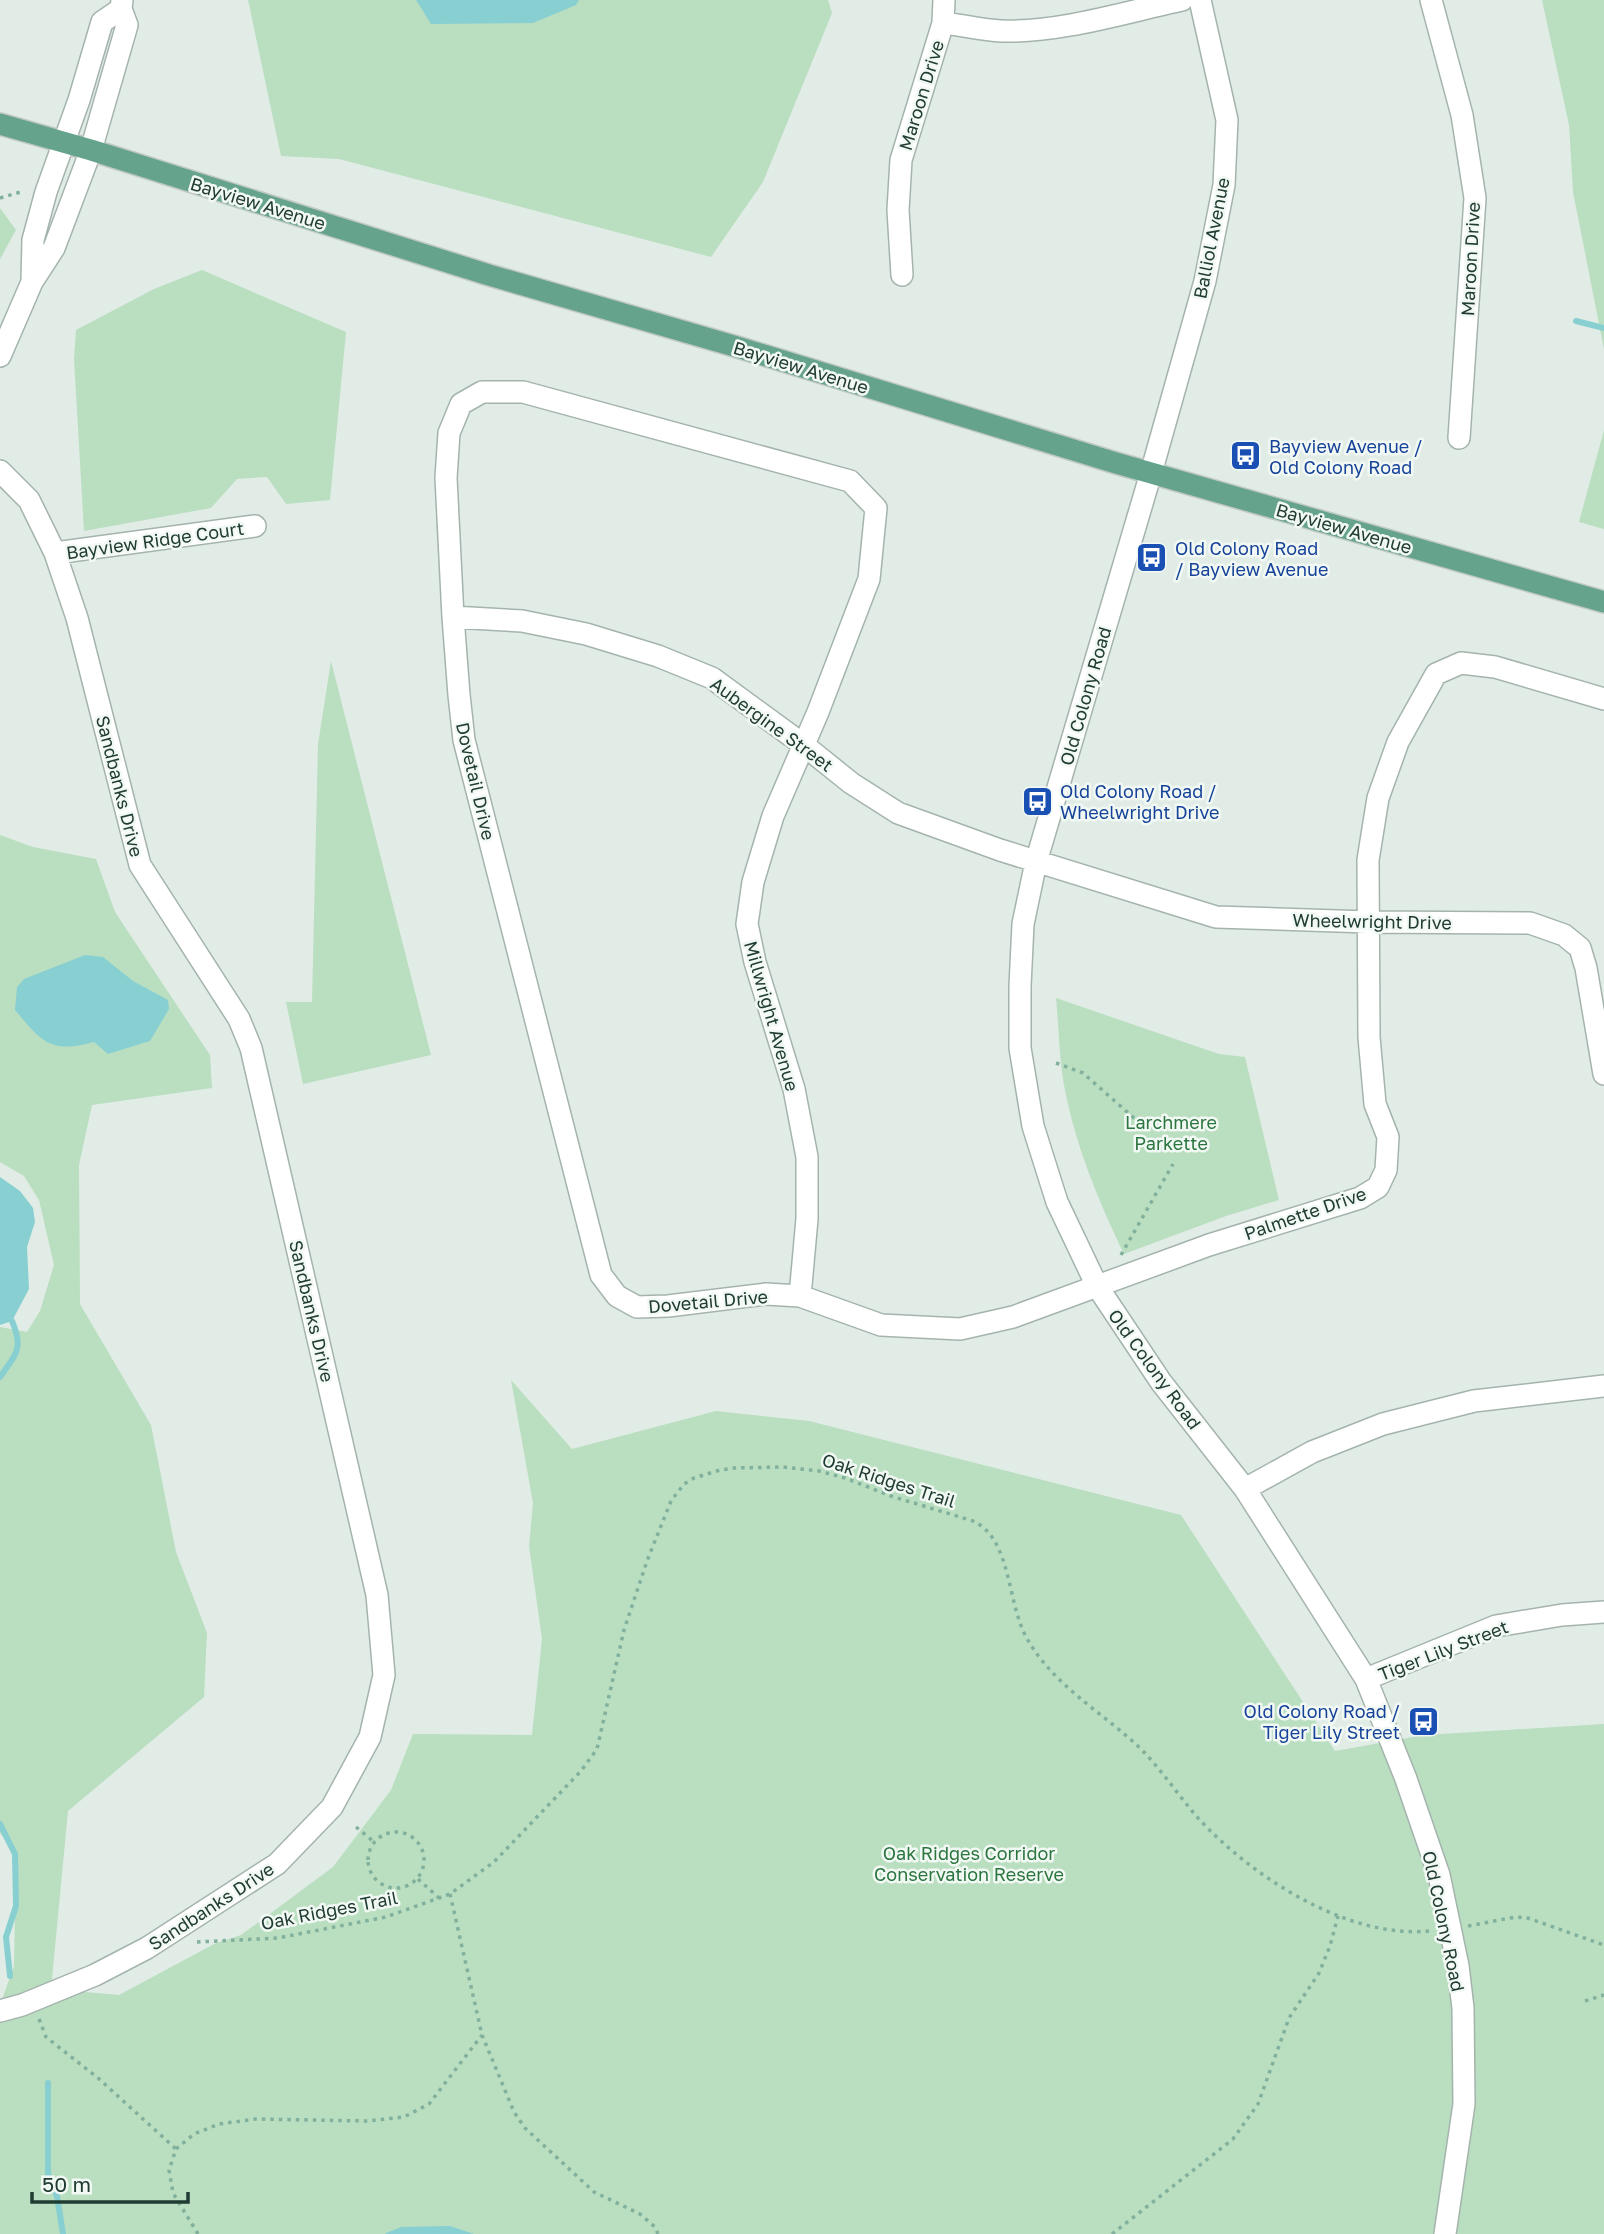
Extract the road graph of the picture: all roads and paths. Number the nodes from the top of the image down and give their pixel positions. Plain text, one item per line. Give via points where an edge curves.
1 (944, 0) edge
2 (1182, 0) edge
3 (1200, 0) edge
4 (1432, 0) edge
5 (122, 4) edge
6 (943, 23) junction
7 (0, 124) edge
8 (64, 143) junction
9 (91, 150) junction
10 (26, 190) dead end
11 (0, 198) edge
12 (902, 275) dead end
13 (32, 282) junction
14 (0, 356) edge
15 (1459, 439) dead end
16 (0, 471) edge
17 (1151, 473) junction
18 (255, 526) dead end
19 (55, 553) junction
20 (1604, 602) edge
21 (453, 617) junction
22 (1604, 699) edge
23 (805, 746) junction
24 (1037, 862) junction
25 (1368, 922) junction
26 (1056, 1063) dead end
27 (1604, 1074) edge
28 (1158, 1126) dead end
29 (1173, 1164) dead end
30 (1120, 1257) dead end
31 (1097, 1286) junction
32 (800, 1296) junction
33 (1604, 1386) edge
34 (1245, 1489) junction
35 (1604, 1612) edge
36 (1366, 1679) junction
37 (356, 1827) dead end
38 (374, 1842) junction
39 (418, 1879) junction
40 (450, 1894) junction
41 (439, 1898) junction
42 (1338, 1916) junction
43 (1450, 1929) junction
44 (194, 1942) dead end
45 (1604, 1945) edge
46 (1604, 1995) edge
47 (33, 2000) junction
48 (1585, 2001) dead end
49 (0, 2011) edge
50 (482, 2035) junction
51 (176, 2149) junction
52 (198, 2234) edge
53 (658, 2234) edge
54 (1112, 2234) edge
55 (1445, 2234) edge

1 - 6 street, Maroon Drive
2 - 6 street via 1032,30
3 - 17 street, Balliol Avenue via 1227,120 1224,184 1205,281
4 - 15 street, Maroon Drive via 1462,115 1475,198
5 - 8 street via 102,22
5 - 9 street via 127,25
6 - 12 street, Maroon Drive via 901,160
7 - 8 main road, Bayview Avenue
8 - 9 main road, Bayview Avenue
8 - 13 street via 33,240
9 - 13 street via 54,248
9 - 17 main road, Bayview Avenue via 489,275
10 - 11 path
13 - 14 street
16 - 19 street, Sandbanks Drive via 29,500
17 - 20 main road, Bayview Avenue
17 - 24 street, Old Colony Road
18 - 19 street, Bayview Ridge Court
19 - 47 street, Sandbanks Drive via 77,618 140,865 239,1019 251,1048 377,1595 384,1675 370,1737 332,1807 277,1864 147,1948
21 - 23 street, Aubergine Street via 522,621 658,656 712,678
21 - 23 street, Dovetail Drive via 446,478 449,433 461,404 482,392 523,392 850,481 876,508 869,579
21 - 32 street, Dovetail Drive via 464,740 601,1275 617,1296 637,1307 766,1294
22 - 25 street via 1495,667 1461,663 1436,674 1398,742 1378,798 1368,860
23 - 24 street, Aubergine Street via 898,813
23 - 32 street, Millwright Avenue via 773,816 753,882 747,924 794,1089 807,1157
24 - 25 street, Wheelwright Drive via 1216,917
24 - 31 street, Old Colony Road via 1023,924 1020,1048 1033,1126 1057,1202
25 - 27 street, Wheelwright Drive via 1530,923 1564,935 1580,948 1586,968
25 - 31 street, Palmette Drive via 1369,1037 1376,1104 1388,1137 1386,1170 1378,1187 1360,1198
26 - 28 path via 1083,1073 1134,1118
29 - 30 path
31 - 32 street, Dovetail Drive via 1013,1317 960,1329 881,1325
31 - 34 street, Old Colony Road via 1161,1382
33 - 34 street via 1474,1401 1383,1424 1312,1452
34 - 36 street, Old Colony Road
35 - 36 street, Tiger Lily Street via 1496,1626
36 - 43 street, Old Colony Road via 1406,1779
37 - 38 path
38 - 39 path via 368,1867 376,1881 397,1889
38 - 39 path via 385,1833 412,1836 425,1858
39 - 41 path
40 - 41 path, Oak Ridges Trail
40 - 42 path, Oak Ridges Trail via 494,1862 597,1749 624,1630 661,1523 678,1491 694,1478 720,1470 783,1467 832,1473 984,1526 1001,1551 1017,1619 1055,1676 1140,1748 1235,1854 1273,1881
40 - 50 path
41 - 44 path, Oak Ridges Trail via 386,1917 278,1938
42 - 43 path, Oak Ridges Trail via 1388,1930
42 - 54 path via 1319,1973 1289,2018 1258,2104 1233,2139
43 - 45 path, Oak Ridges Trail via 1525,1917
43 - 55 street, Old Colony Road via 1463,2008 1464,2104
46 - 48 path
47 - 49 street, Sandbanks Drive
47 - 51 path via 46,2037
50 - 51 path via 429,2104 404,2117 367,2122 244,2120 194,2134
50 - 53 path via 525,2129 594,2192 640,2214
51 - 52 path via 169,2170 173,2193

